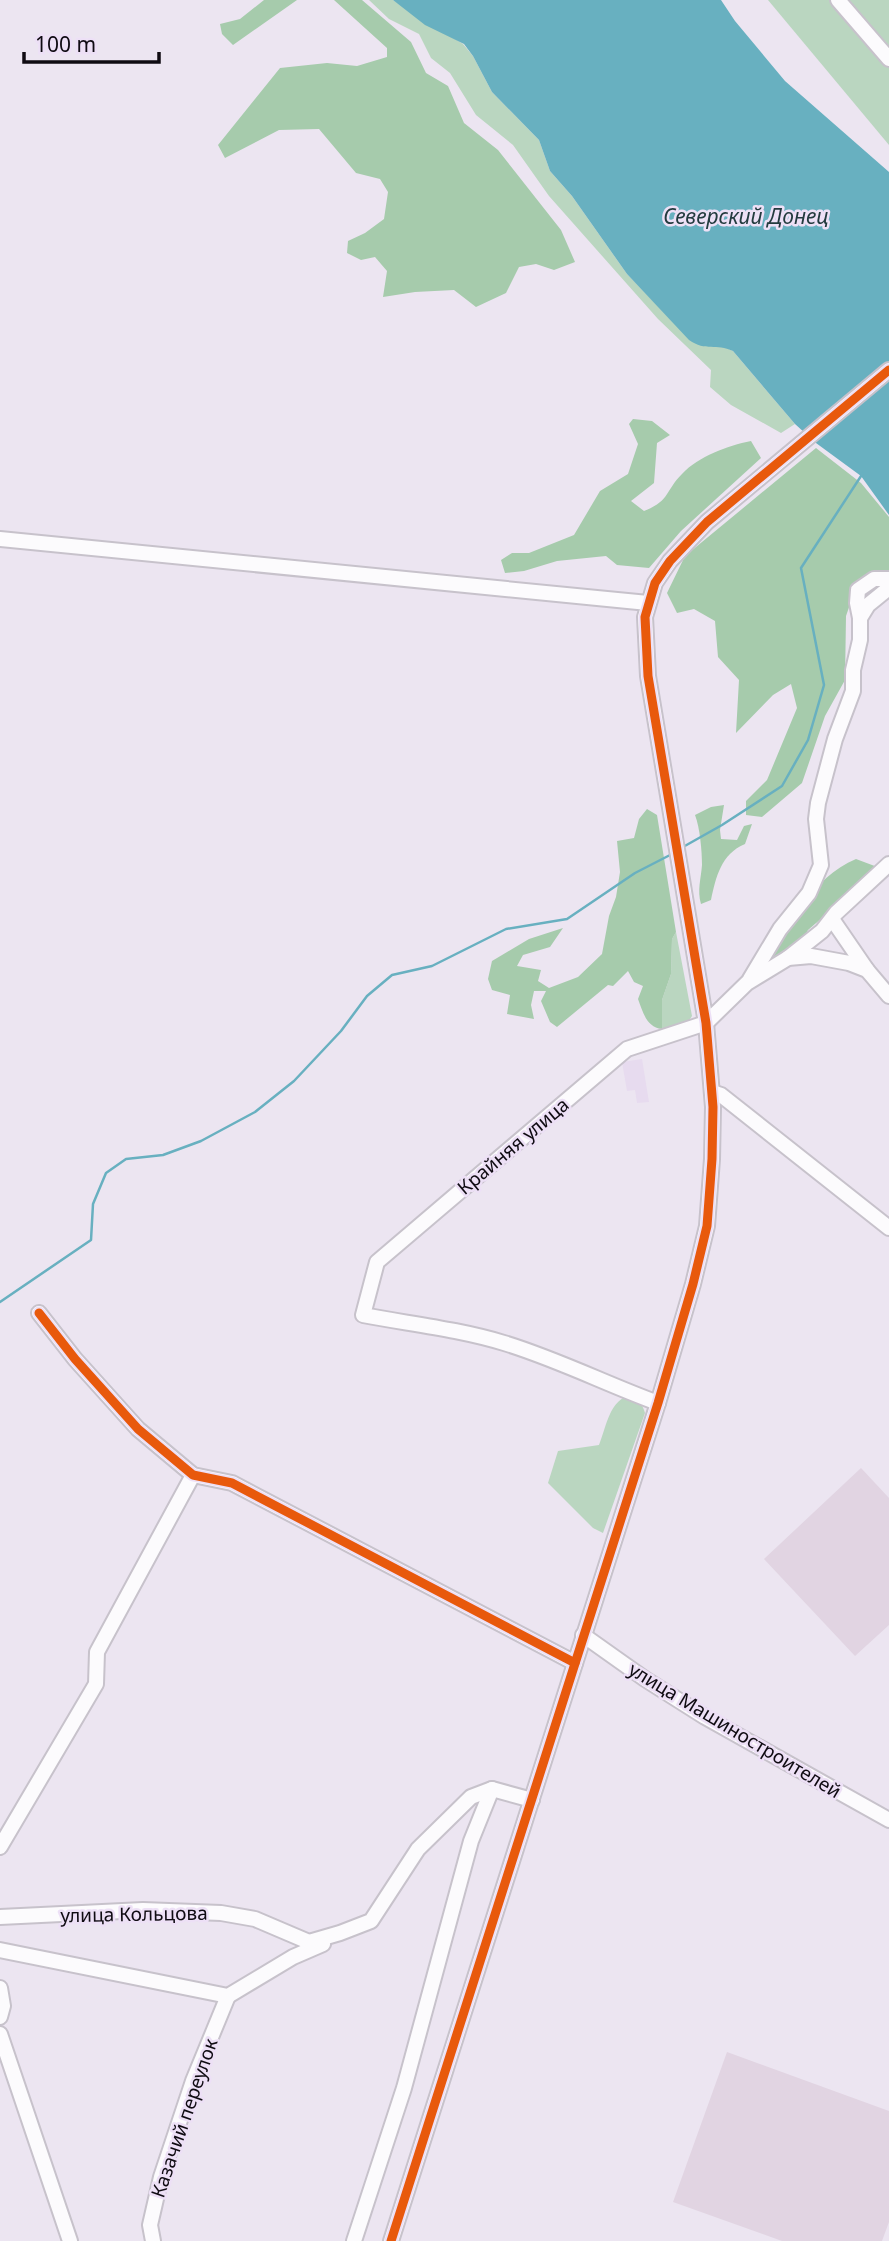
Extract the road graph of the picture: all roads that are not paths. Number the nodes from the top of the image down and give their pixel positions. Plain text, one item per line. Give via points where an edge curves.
1 (838, 0) edge
2 (889, 59) edge
3 (889, 370) edge
4 (0, 539) edge
5 (889, 579) edge
6 (889, 588) edge
7 (648, 603) junction
8 (860, 618) junction
9 (889, 864) edge
10 (832, 919) junction
11 (788, 958) junction
12 (867, 970) junction
13 (747, 983) junction
14 (889, 996) edge
15 (706, 1023) junction
16 (712, 1092) junction
17 (889, 1228) edge
18 (39, 1313) dead end
19 (658, 1403) junction
20 (193, 1475) junction
21 (583, 1635) junction
22 (575, 1663) junction
23 (492, 1789) junction
24 (532, 1800) junction
25 (889, 1820) edge
26 (0, 1847) edge
27 (0, 1917) edge
28 (340, 1933) junction
29 (0, 1950) edge
30 (0, 1988) edge
31 (228, 1996) junction
32 (0, 2017) edge
33 (0, 2034) edge
34 (70, 2241) edge
35 (153, 2241) edge
36 (354, 2241) edge
37 (390, 2241) edge

1 - 2 street
3 - 7 street via 686,542 655,583
4 - 7 street
5 - 8 street via 874,579 858,590
6 - 8 street via 867,605
7 - 15 street via 648,676
8 - 13 street via 853,691 818,803 821,865 809,893
9 - 10 street
10 - 11 street
10 - 12 street
11 - 12 street via 825,958
11 - 13 street
12 - 14 street
13 - 15 street
15 - 16 street
15 - 19 street, Крайняя улица via 627,1049 377,1262 363,1315 456,1329 503,1342
16 - 17 street
16 - 19 street via 707,1226
18 - 20 street via 138,1429
19 - 21 street
20 - 22 street via 232,1483
20 - 26 street via 97,1652 96,1684
21 - 22 street
21 - 25 street, улица Машиностроителей via 705,1717
22 - 24 street
23 - 24 street
23 - 28 street, улица Кольцова via 471,1797 418,1849 371,1921
23 - 36 street via 471,1841 404,2088
24 - 37 street
27 - 28 street, улица Кольцова via 143,1910 221,1913 255,1919 309,1942
28 - 31 street
29 - 31 street
30 - 32 street
31 - 35 street, Казачий переулок via 161,2177 150,2225
33 - 34 street

